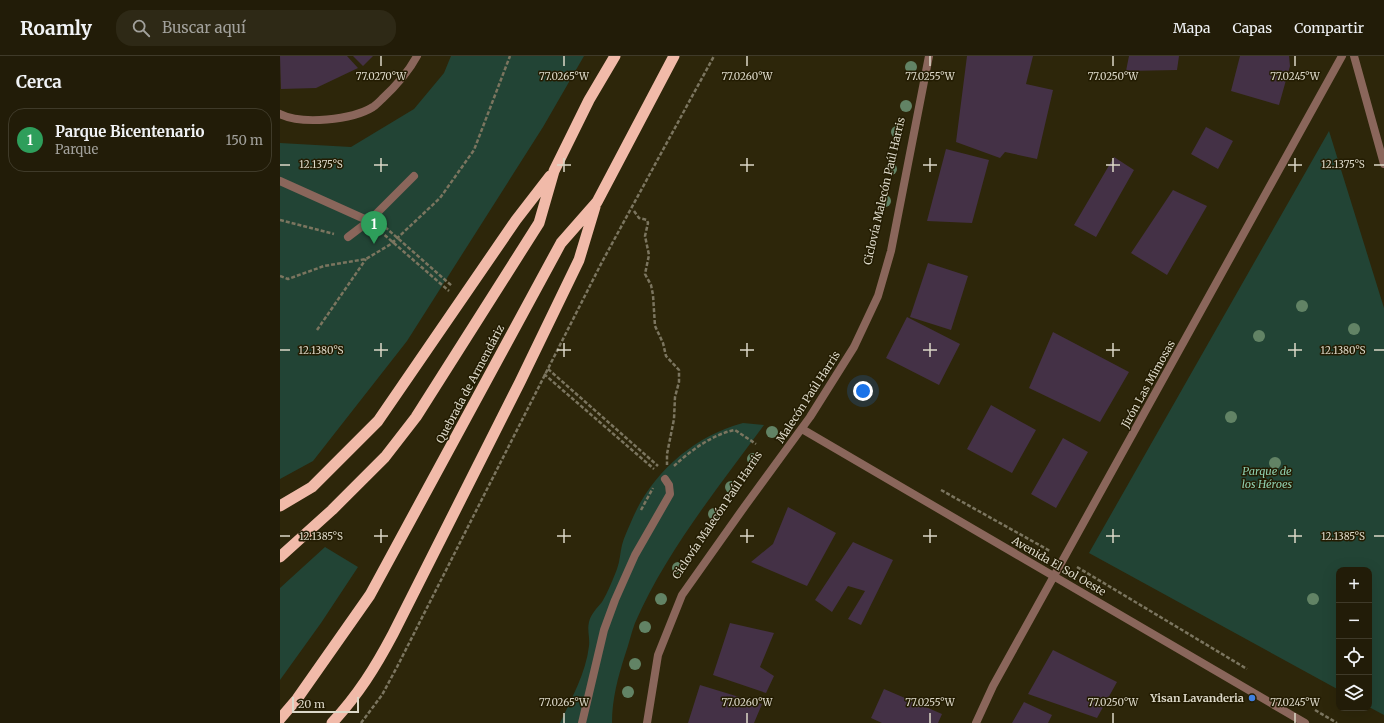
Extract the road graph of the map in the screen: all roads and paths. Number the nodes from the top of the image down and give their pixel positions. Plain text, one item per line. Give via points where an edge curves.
1 (417, 56) edge
2 (510, 56) edge
3 (615, 56) edge
4 (674, 56) edge
5 (714, 56) edge
6 (930, 56) edge
7 (1342, 56) edge
8 (1354, 56) edge
9 (280, 114) edge
10 (1384, 164) edge
11 (554, 171) junction
12 (414, 176) dead end
13 (280, 181) edge
14 (597, 202) junction
15 (634, 211) dead end
16 (280, 220) edge
17 (369, 221) junction
18 (348, 237) joint
19 (366, 259) junction
20 (280, 276) edge
21 (317, 330) dead end
22 (802, 429) junction
23 (756, 444) dead end
24 (667, 467) dead end
25 (671, 469) dead end
26 (665, 479) dead end
27 (654, 486) dead end
28 (280, 506) edge
29 (638, 514) dead end
30 (280, 557) edge
31 (1054, 576) junction
32 (280, 719) edge
33 (332, 723) edge
34 (361, 723) edge
35 (582, 723) edge
36 (647, 723) edge
37 (976, 723) edge
38 (1305, 723) edge

1 - 9 street via 396,87 373,107 344,118 315,120
2 - 19 path via 474,150 440,198 390,244
3 - 11 highway, Quebrada de Armendáriz via 589,100
4 - 14 highway, Quebrada de Armendáriz
5 - 34 path via 602,262 398,667 382,695
6 - 22 street, Malecón Paúl Harris via 891,251 878,296 854,347
7 - 31 street, Jirón Las Mimosas
8 - 10 street
11 - 28 highway via 516,220 378,421 312,487
11 - 30 highway, Quebrada de Armendáriz via 539,223 416,417 385,457
12 - 17 street
13 - 17 street
14 - 32 highway, Quebrada de Armendáriz via 561,243 370,595
14 - 33 highway via 579,260 393,634 374,669
15 - 24 path via 638,218 647,220 648,223 645,236 649,255 645,274 653,295 655,326 666,356 679,370 680,382 675,397
16 - 18 path
17 - 18 street
19 - 20 path via 324,266 288,279
19 - 21 path
22 - 31 street, Avenida El Sol Oeste
22 - 36 street, Malecón Paúl Harris via 682,595 658,655
23 - 25 path via 735,430 729,431 704,443
26 - 35 street via 670,494 635,554 615,600 604,630
27 - 29 path
31 - 37 street, Jirón Las Mimosas via 993,686
31 - 38 street, Avenida El Sol Oeste

